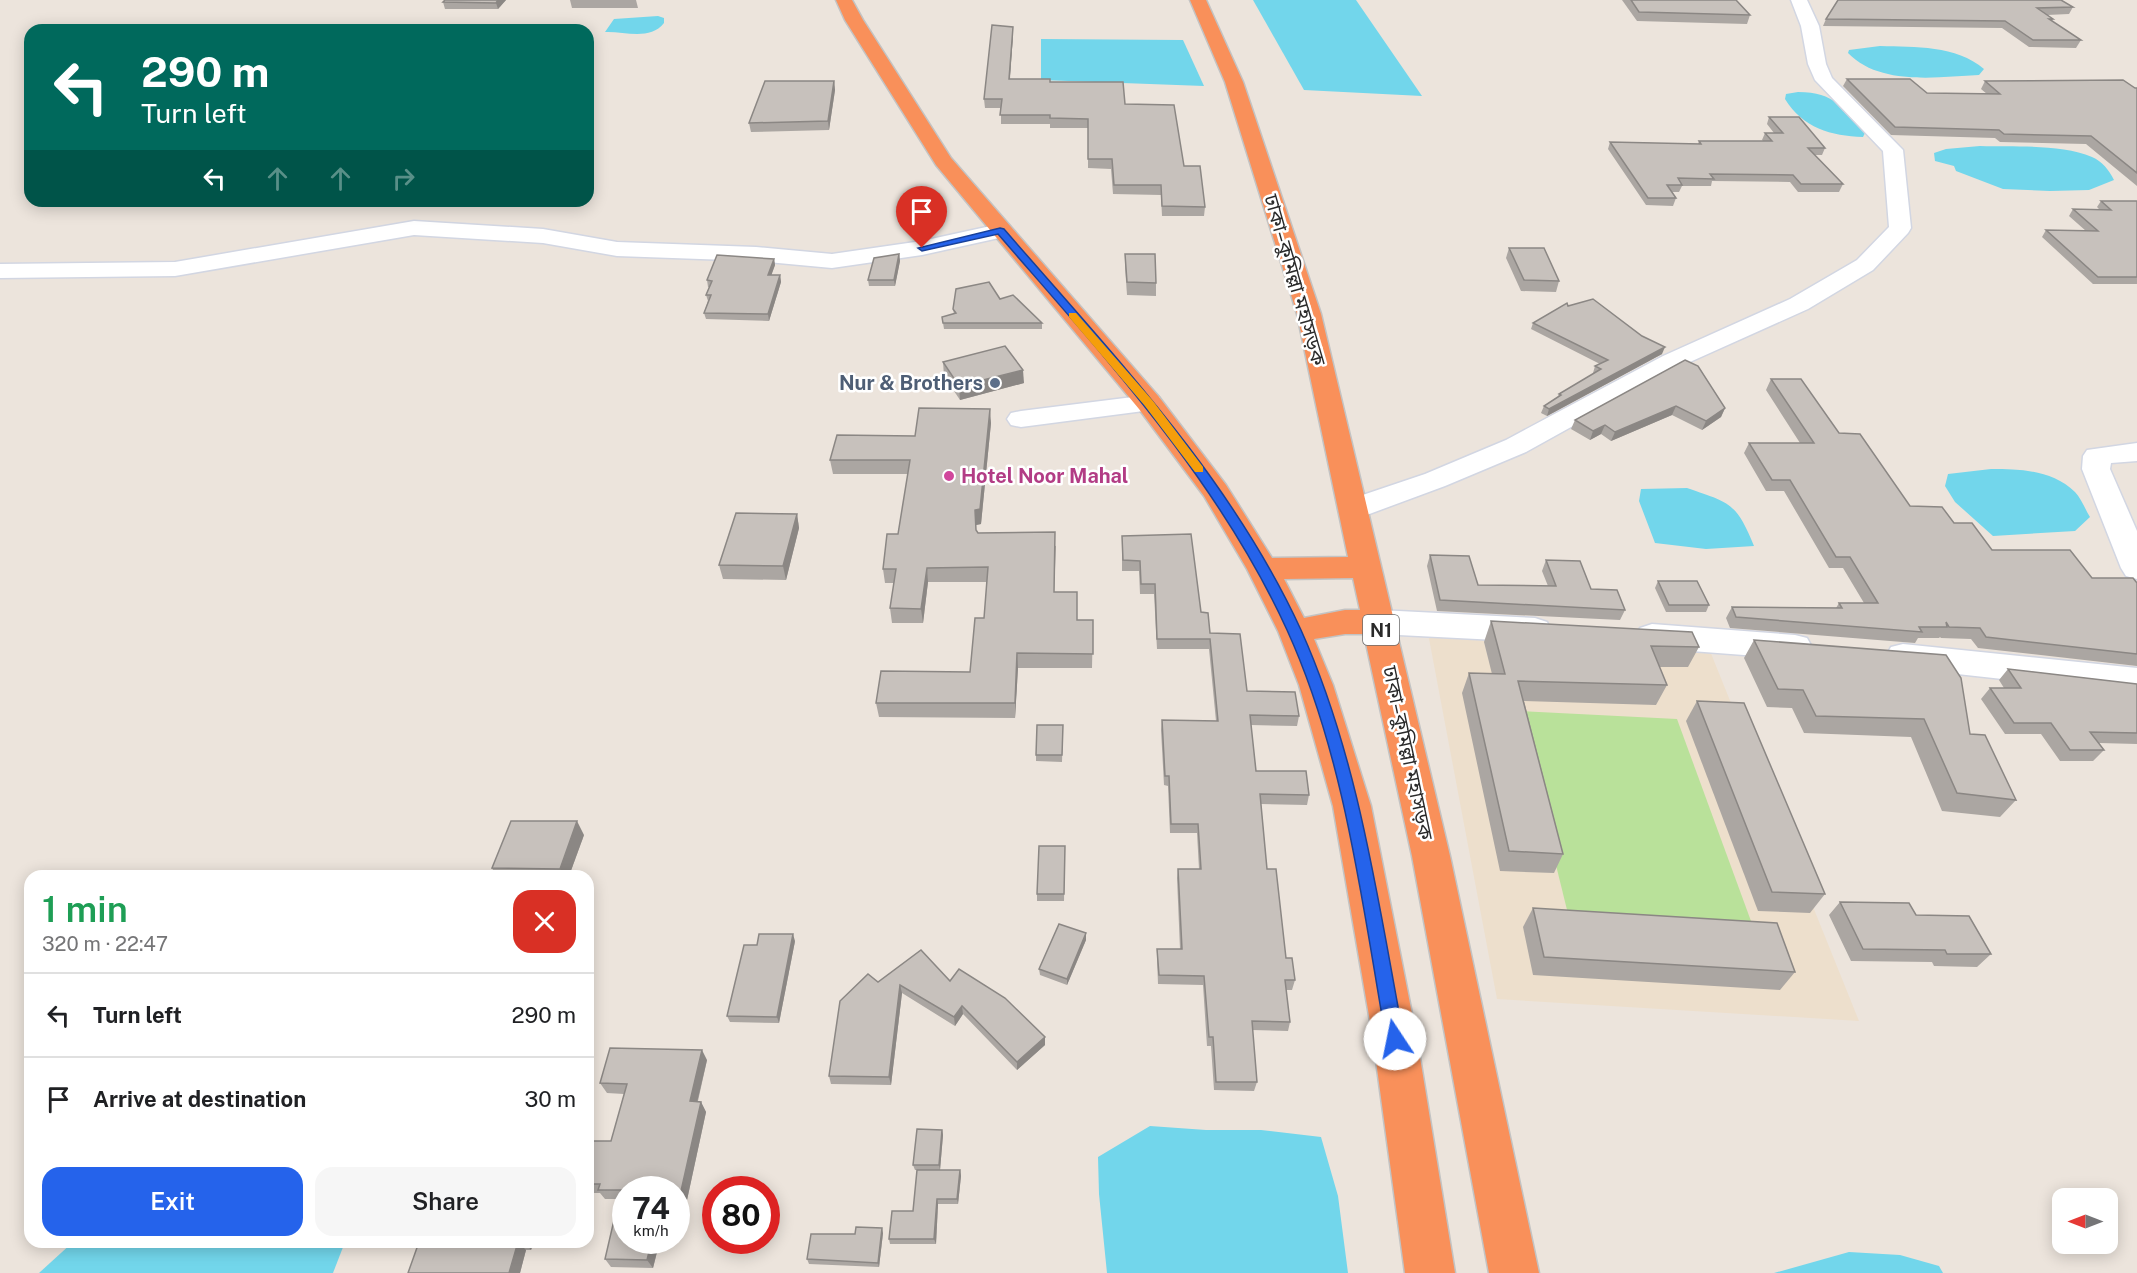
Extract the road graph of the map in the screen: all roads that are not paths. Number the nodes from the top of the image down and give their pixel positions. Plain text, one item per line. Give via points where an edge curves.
1 (844, 0) edge
2 (1198, 0) edge
3 (1799, 0) edge
4 (1000, 231) junction
5 (0, 271) edge
6 (1149, 403) junction
7 (1021, 419) dead end
8 (2137, 452) edge
9 (1353, 509) junction
10 (1367, 567) junction
11 (1263, 568) junction
12 (2137, 568) edge
13 (1379, 622) junction
14 (1294, 631) junction
15 (1569, 632) edge
16 (1616, 635) edge
17 (1819, 649) edge
18 (1879, 654) edge
19 (2137, 681) edge
20 (1430, 1273) edge
21 (1514, 1273) edge

1 - 4 highway via 943,161
2 - 9 highway, ঢাকা–কুমিল্লা মহাসড়ক / N1 via 1234,82 1309,314
3 - 9 street via 1824,80 1893,150 1900,228 1865,265 1799,304 1672,361 1516,446
4 - 5 street via 922,248 832,261 617,249 543,236 414,228 175,269
4 - 6 highway
6 - 7 street
6 - 11 highway via 1216,492
8 - 12 street via 2097,456 2096,469
9 - 10 highway, ঢাকা–কুমিল্লা মহাসড়ক / N1
10 - 11 highway
10 - 13 highway, ঢাকা–কুমিল্লা মহাসড়ক / N1
11 - 14 highway
13 - 14 highway via 1345,622
13 - 15 street
13 - 21 highway, ঢাকা–কুমিল্লা মহাসড়ক / N1 via 1431,856
14 - 20 highway via 1316,685 1352,806 1395,1039
16 - 17 street
18 - 19 street

